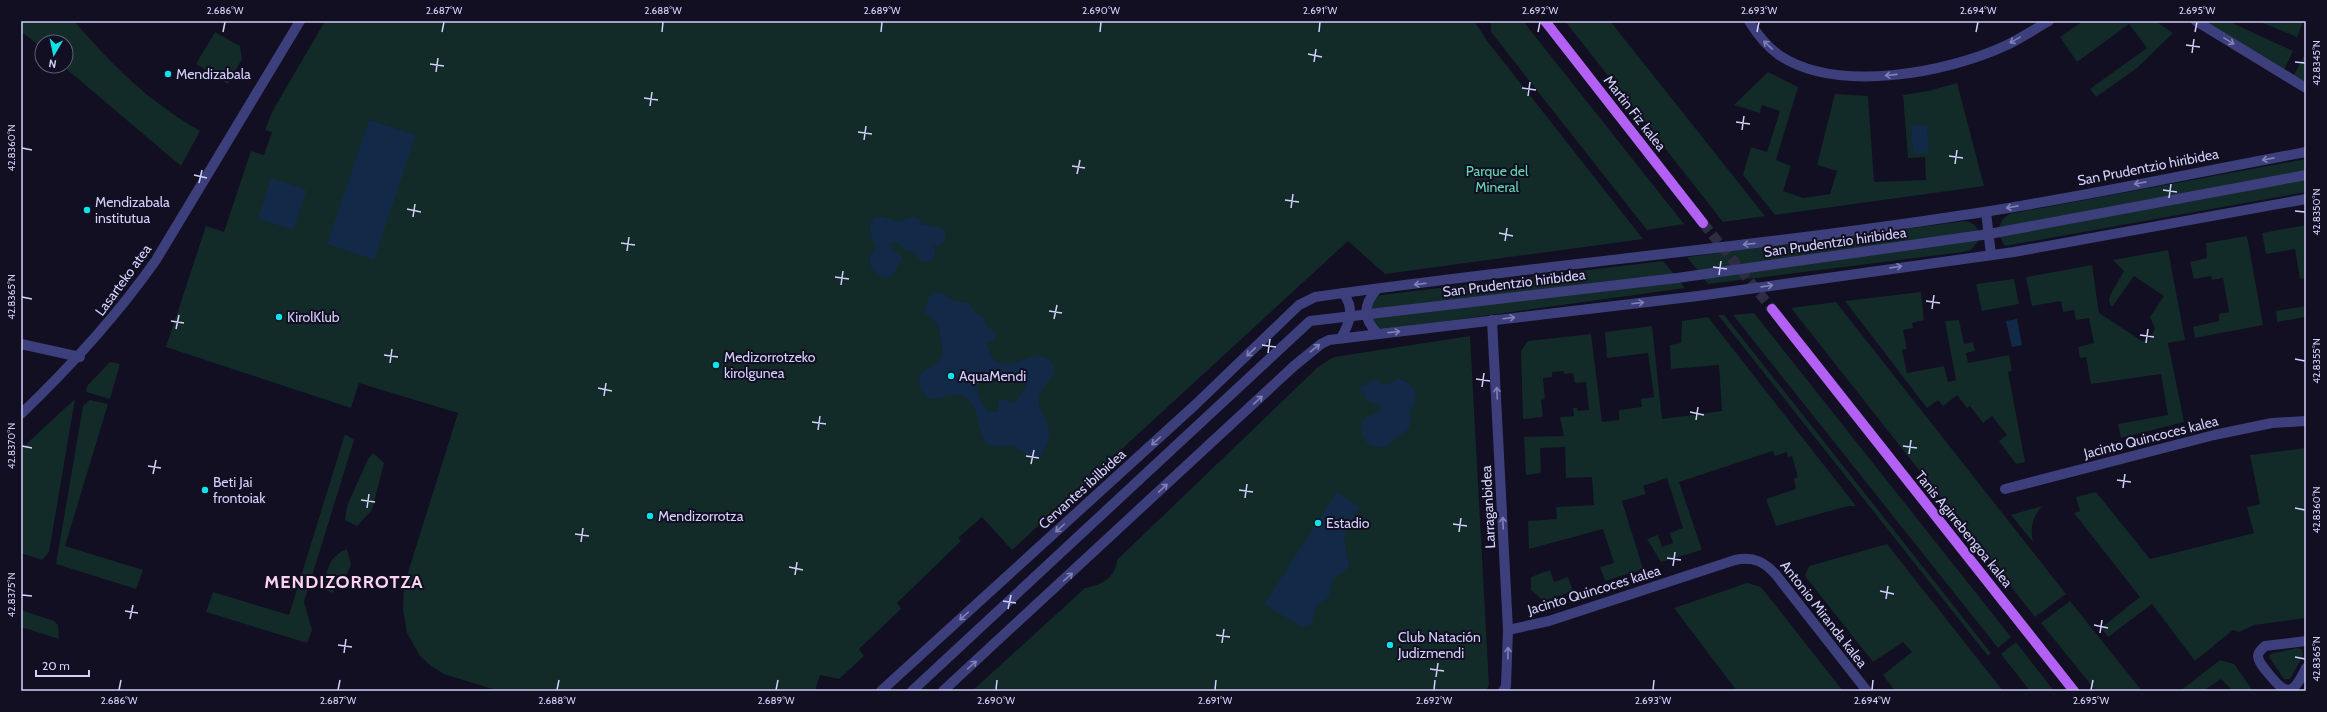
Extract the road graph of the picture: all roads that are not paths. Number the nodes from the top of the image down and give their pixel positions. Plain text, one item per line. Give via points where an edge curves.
1 (300, 21) edge
2 (1545, 21) edge
3 (1749, 21) edge
4 (2049, 21) edge
5 (2196, 21) edge
6 (2306, 88) edge
7 (2305, 150) edge
8 (2306, 175) edge
9 (2306, 199) edge
10 (1986, 212) junction
11 (1703, 222) tunnel mouth
12 (1989, 234) junction
13 (1991, 255) junction
14 (1377, 289) junction
15 (1343, 293) junction
16 (1299, 305) joint
17 (1772, 309) tunnel mouth
18 (1366, 314) junction
19 (1351, 316) junction
20 (1492, 320) junction
21 (1378, 334) junction
22 (1341, 338) junction
23 (21, 344) edge
24 (80, 357) junction
25 (21, 414) edge
26 (2306, 421) edge
27 (2005, 489) dead end
28 (1756, 559) joint
29 (1508, 630) junction
30 (2306, 641) edge
31 (2306, 668) edge
32 (880, 691) edge
33 (912, 691) edge
34 (943, 691) edge
35 (1504, 691) edge
36 (1867, 691) edge
37 (2074, 691) edge

1 - 24 street, Lasarteko atea via 156,260 103,331
2 - 11 main road, Martin Fiz kalea
4 -> 3 street via 2006,45 1950,65 1889,76 1820,72 1796,64 1778,54 1758,36
5 -> 6 street
7 -> 10 street, San Prudentzio hiribidea
8 - 12 street, San Prudentzio hiribidea
9 - 13 street
10 - 12 street
10 -> 14 street, San Prudentzio hiribidea via 1815,236
12 - 13 street
12 - 18 street, San Prudentzio hiribidea via 1677,278
20 -> 13 street via 1692,297
14 - 15 street, San Prudentzio hiribidea
14 - 18 street via 1367,303
15 - 16 street, San Prudentzio hiribidea via 1315,297
15 - 19 street
16 -> 32 street, Cervantes ibilbidea via 1195,405
17 - 37 main road, Tanis Agirrebengoa kalea
18 - 19 street, San Prudentzio hiribidea
18 - 21 street via 1367,322
19 - 22 street
19 - 33 street, San Prudentzio hiribidea via 1310,321
21 -> 20 street
29 -> 20 street, Larraganbidea
21 - 22 street
34 -> 22 street via 1294,366 1321,344
23 - 24 street
24 - 25 street, Lasarteko atea
26 - 27 street, Jacinto Quincoces kalea via 2272,423 2214,435
28 - 29 street, Jacinto Quincoces kalea via 1735,560 1548,621
28 - 36 street, Antonio Miranda kalea via 1768,565
35 -> 29 street, Larraganbidea
30 - 31 street via 2265,646 2260,650 2258,657 2283,689 2289,690 2298,685

